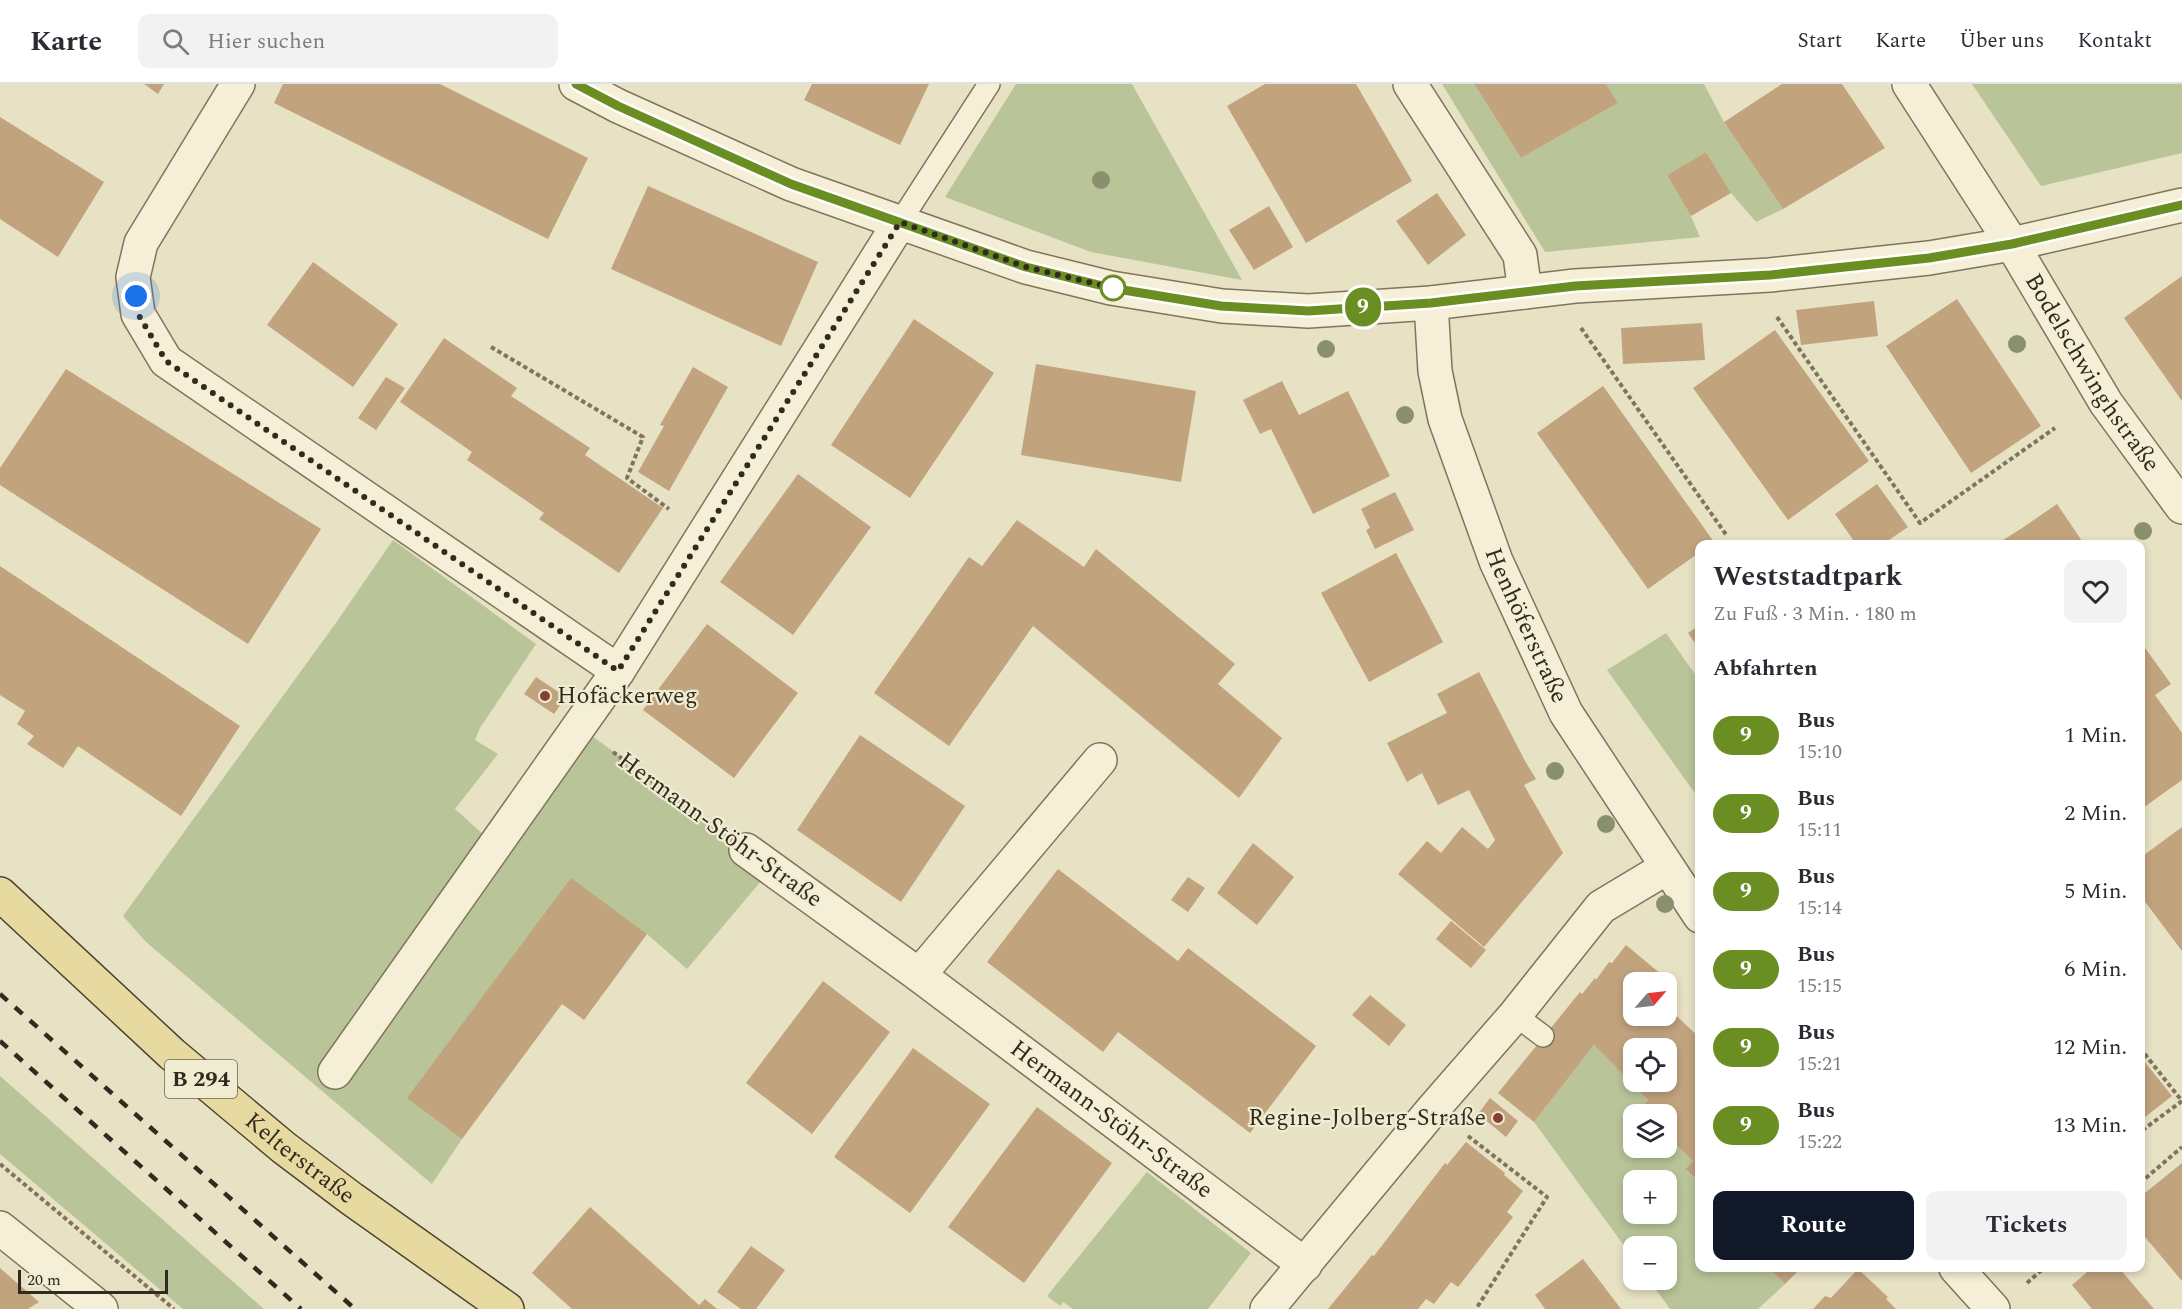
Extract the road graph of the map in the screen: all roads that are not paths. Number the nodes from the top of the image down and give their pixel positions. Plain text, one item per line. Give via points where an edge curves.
1 (238, 84) edge
2 (576, 84) edge
3 (989, 84) edge
4 (1410, 84) edge
5 (1909, 84) edge
6 (2182, 206) edge
7 (900, 222) junction
8 (2012, 244) junction
9 (1525, 292) junction
10 (1431, 303) junction
11 (2182, 507) edge
12 (618, 671) junction
13 (1100, 760) dead end
14 (746, 850) road end
15 (1666, 868) junction
16 (0, 894) edge
17 (1695, 909) edge
18 (919, 975) junction
19 (1515, 1015) junction
20 (1543, 1036) dead end
21 (335, 1072) dead end
22 (0, 1228) edge
23 (1305, 1265) junction
24 (1960, 1272) edge
25 (101, 1309) edge
26 (507, 1309) edge
27 (1267, 1309) edge
28 (1993, 1309) edge

1 - 12 street via 141,243 133,277 138,314 166,361
2 - 7 street via 791,184
3 - 7 lane
4 - 9 street via 1520,255
5 - 8 street, Bodelschwinghstraße
6 - 8 street
7 - 10 street via 1026,267 1111,288 1210,304 1308,311
7 - 12 street
8 - 9 street via 1929,258 1770,275
8 - 11 street, Bodelschwinghstraße via 2106,403
9 - 10 street
10 - 15 street, Henhöferstraße via 1435,371 1446,420 1496,561 1566,713
12 - 21 street
13 - 18 street
14 - 18 street, Hermann-Stöhr-Straße
15 - 17 street, Henhöferstraße
15 - 19 street via 1601,907
16 - 26 main road, Kelterstraße / B 294 via 172,1054 283,1147
18 - 23 street, Hermann-Stöhr-Straße
19 - 20 lane
19 - 23 street
22 - 25 street
23 - 27 street
24 - 28 street

